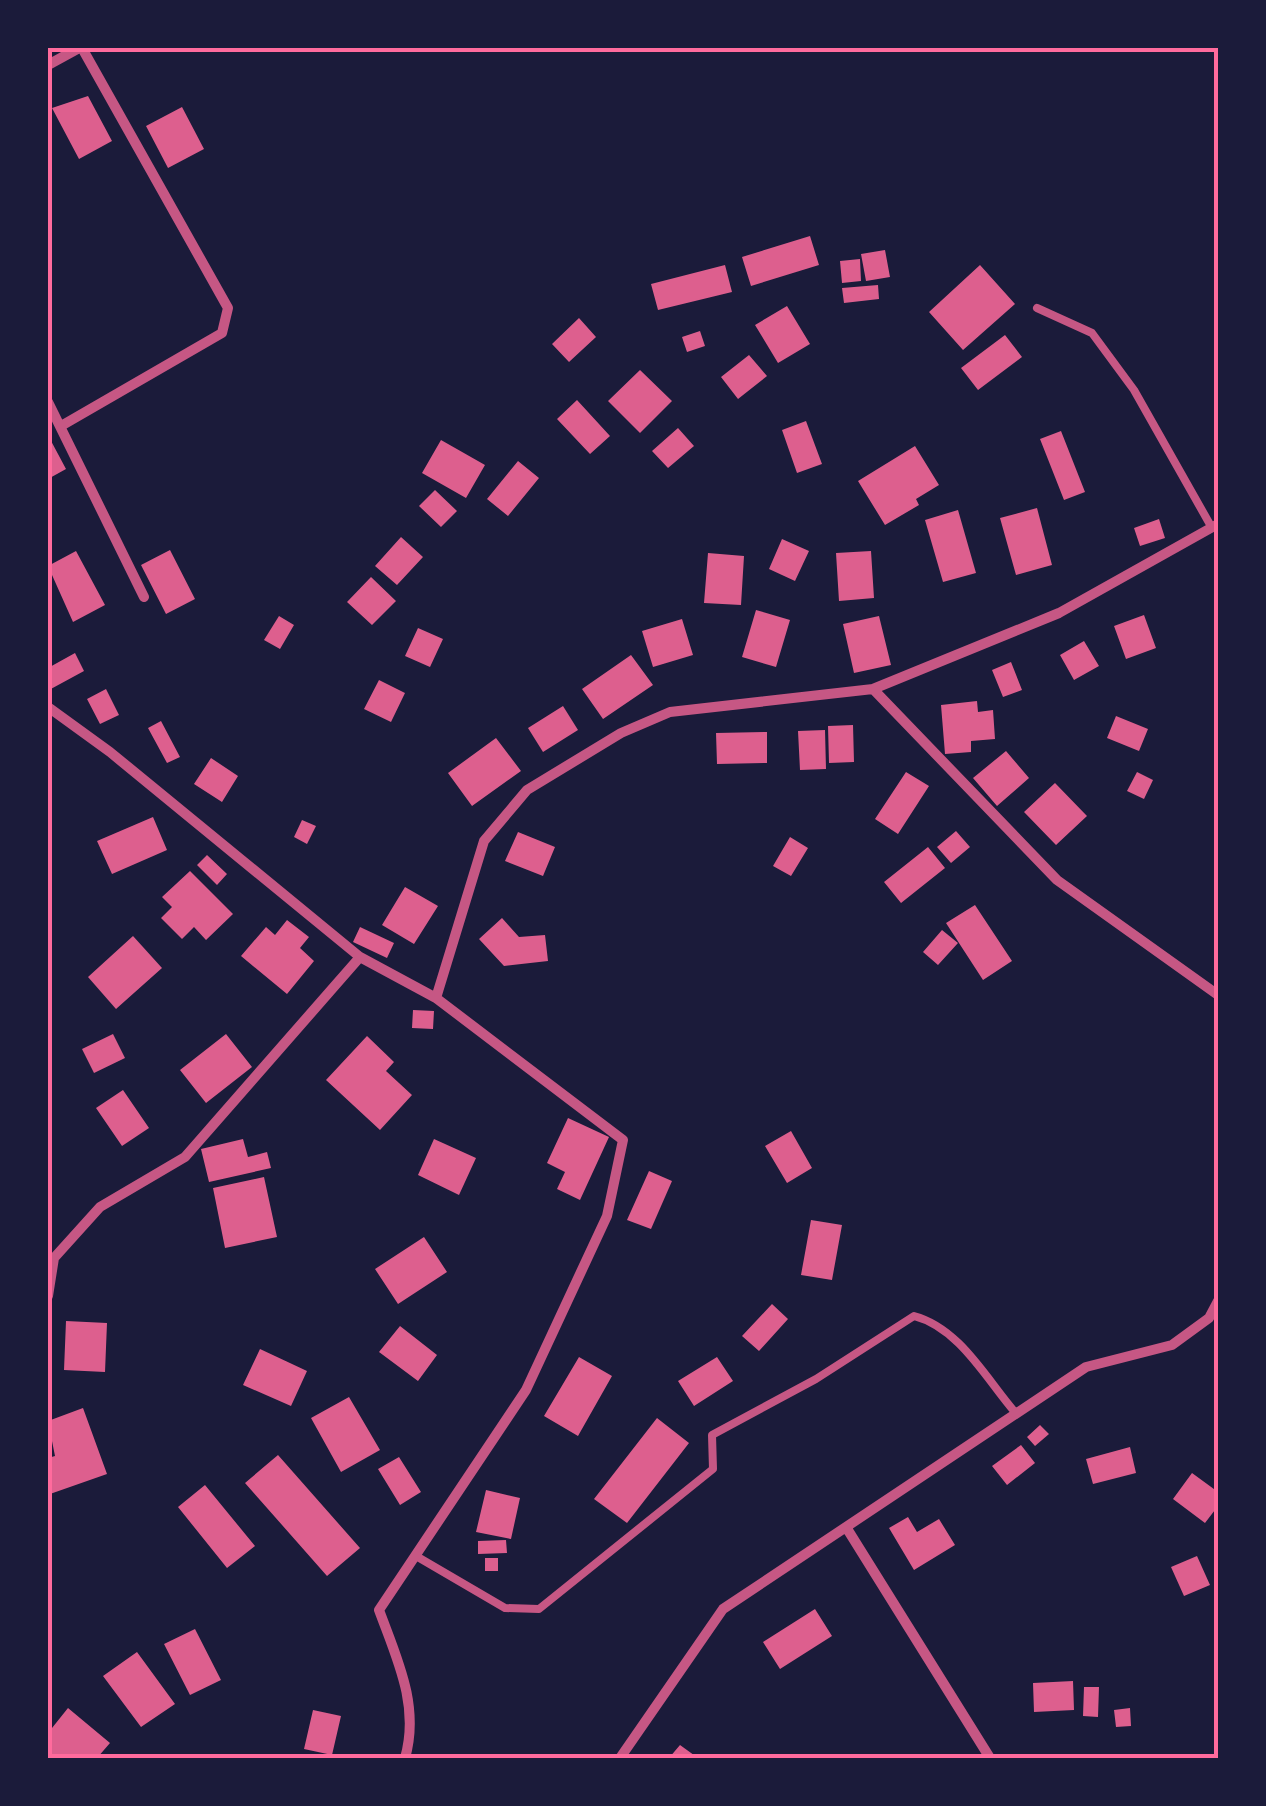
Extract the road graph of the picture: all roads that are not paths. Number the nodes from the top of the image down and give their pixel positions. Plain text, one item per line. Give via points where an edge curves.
1 (80, 48) edge
2 (48, 65) edge
3 (1037, 308) dead end
4 (48, 402) edge
5 (61, 426) junction
6 (1215, 526) edge
7 (144, 597) dead end
8 (873, 689) junction
9 (48, 706) edge
10 (360, 958) junction
11 (1218, 995) edge
12 (436, 998) junction
13 (48, 1296) edge
14 (1218, 1301) edge
15 (1014, 1412) junction
16 (846, 1526) junction
17 (416, 1556) junction
18 (406, 1758) edge
19 (620, 1758) edge
20 (990, 1758) edge

1 - 2 street
1 - 5 street via 228,308 222,333
3 - 6 lane via 1092,333
4 - 5 street
5 - 7 street
6 - 8 street via 1060,614
8 - 11 street via 1057,880
8 - 12 street via 670,712 620,732 527,790 484,841
9 - 10 street
10 - 12 street
10 - 13 street via 184,1157 100,1207 54,1258
12 - 17 street via 623,1140 606,1216 526,1390
14 - 15 street via 1208,1318 1172,1345 1086,1367
15 - 16 street
15 - 17 lane via 950,1334 914,1316 712,1435 712,1468 539,1609 504,1608
16 - 19 street via 724,1609
16 - 20 street
17 - 18 street via 379,1610 408,1687

